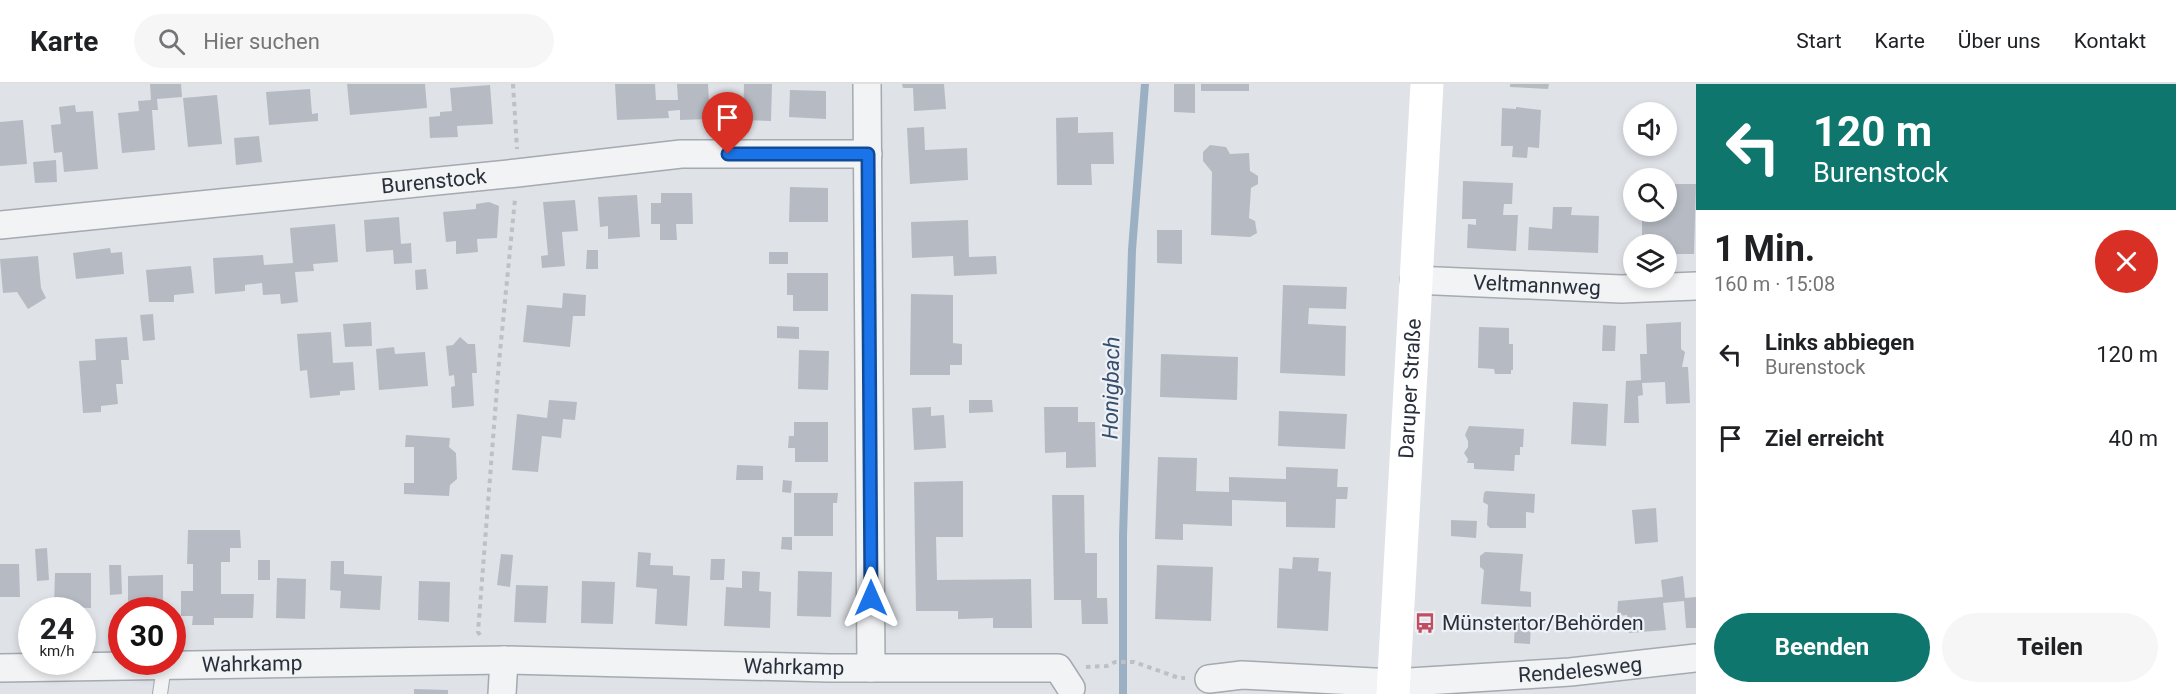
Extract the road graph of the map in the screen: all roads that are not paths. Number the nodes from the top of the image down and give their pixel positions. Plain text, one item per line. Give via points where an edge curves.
1 (867, 84) edge
2 (1426, 84) edge
3 (868, 154) junction
4 (0, 225) edge
5 (1414, 280) junction
6 (1696, 286) edge
7 (1696, 658) edge
8 (504, 660) junction
9 (186, 666) edge
10 (108, 667) edge
11 (0, 668) edge
12 (871, 668) junction
13 (163, 675) edge
14 (1209, 679) road end
15 (1071, 688) dead end
16 (1393, 688) edge
17 (160, 694) edge
18 (502, 694) edge

1 - 3 street
2 - 5 street, Daruper Straße
3 - 4 street, Burenstock via 681,154
3 - 12 street
5 - 6 street, Veltmannweg via 1621,289
5 - 16 street, Daruper Straße
7 - 16 street, Rendelesweg
8 - 9 street, Wahrkamp
8 - 12 street, Wahrkamp
8 - 18 street
10 - 11 street, Wahrkamp
12 - 15 street, Wahrkamp via 1058,668
13 - 17 lane
14 - 16 street via 1242,675

